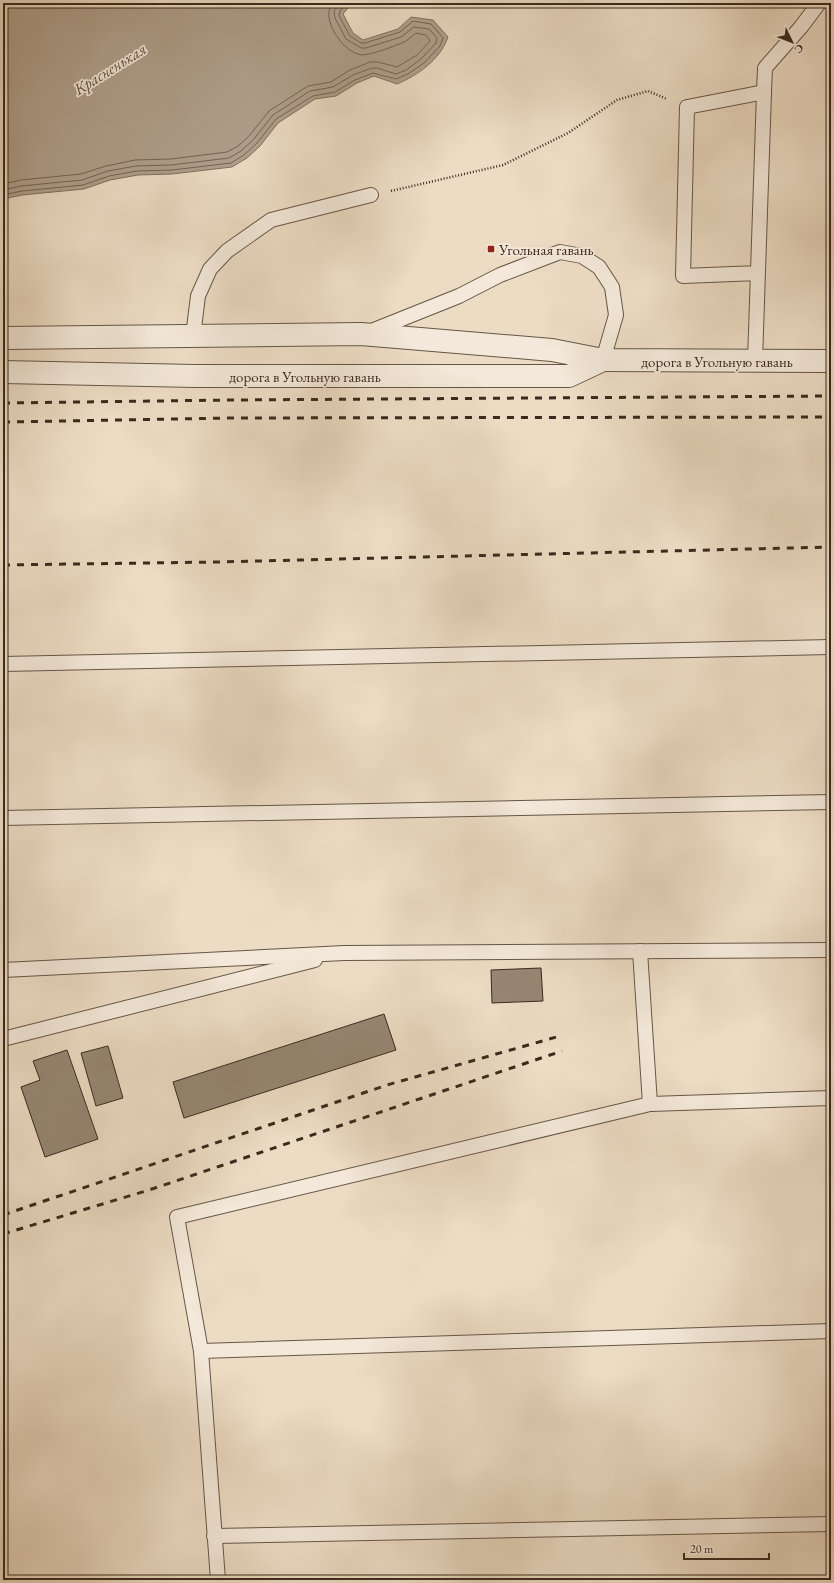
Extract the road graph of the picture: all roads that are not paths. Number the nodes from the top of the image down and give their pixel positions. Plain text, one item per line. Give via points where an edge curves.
1 (819, 3) edge
2 (764, 92) junction
3 (371, 195) road end
4 (758, 273) junction
5 (361, 334) junction
6 (193, 336) junction
7 (3, 338) edge
8 (603, 360) junction
9 (755, 361) junction
10 (831, 361) edge
11 (3, 372) edge
12 (831, 647) edge
13 (3, 664) edge
14 (831, 802) edge
15 (3, 818) edge
16 (831, 950) edge
17 (640, 951) junction
18 (344, 953) junction
19 (3, 970) edge
20 (3, 1039) edge
21 (831, 1098) edge
22 (650, 1104) junction
23 (831, 1331) edge
24 (201, 1351) junction
25 (831, 1524) edge
26 (214, 1536) junction
27 (218, 1580) edge

1 - 2 lane via 801,28 765,68
2 - 4 lane
2 - 4 lane via 687,107 683,276
3 - 6 lane via 271,220 227,251 210,269 198,296
4 - 9 lane
5 - 6 street, дорога в Угольную гавань
5 - 8 street, дорога в Угольную гавань via 552,350
5 - 8 lane via 459,296 500,274 560,252 582,256 599,267 612,287 616,315
6 - 7 street, дорога в Угольную гавань
8 - 9 street, дорога в Угольную гавань
8 - 11 street, дорога в Угольную гавань via 569,376 195,376
9 - 10 street, дорога в Угольную гавань
12 - 13 lane
14 - 15 lane
16 - 17 lane
17 - 18 lane
17 - 22 lane
18 - 19 lane
18 - 20 lane
21 - 22 lane
22 - 24 lane via 177,1216
23 - 24 lane
24 - 26 lane
25 - 26 lane
26 - 27 lane

